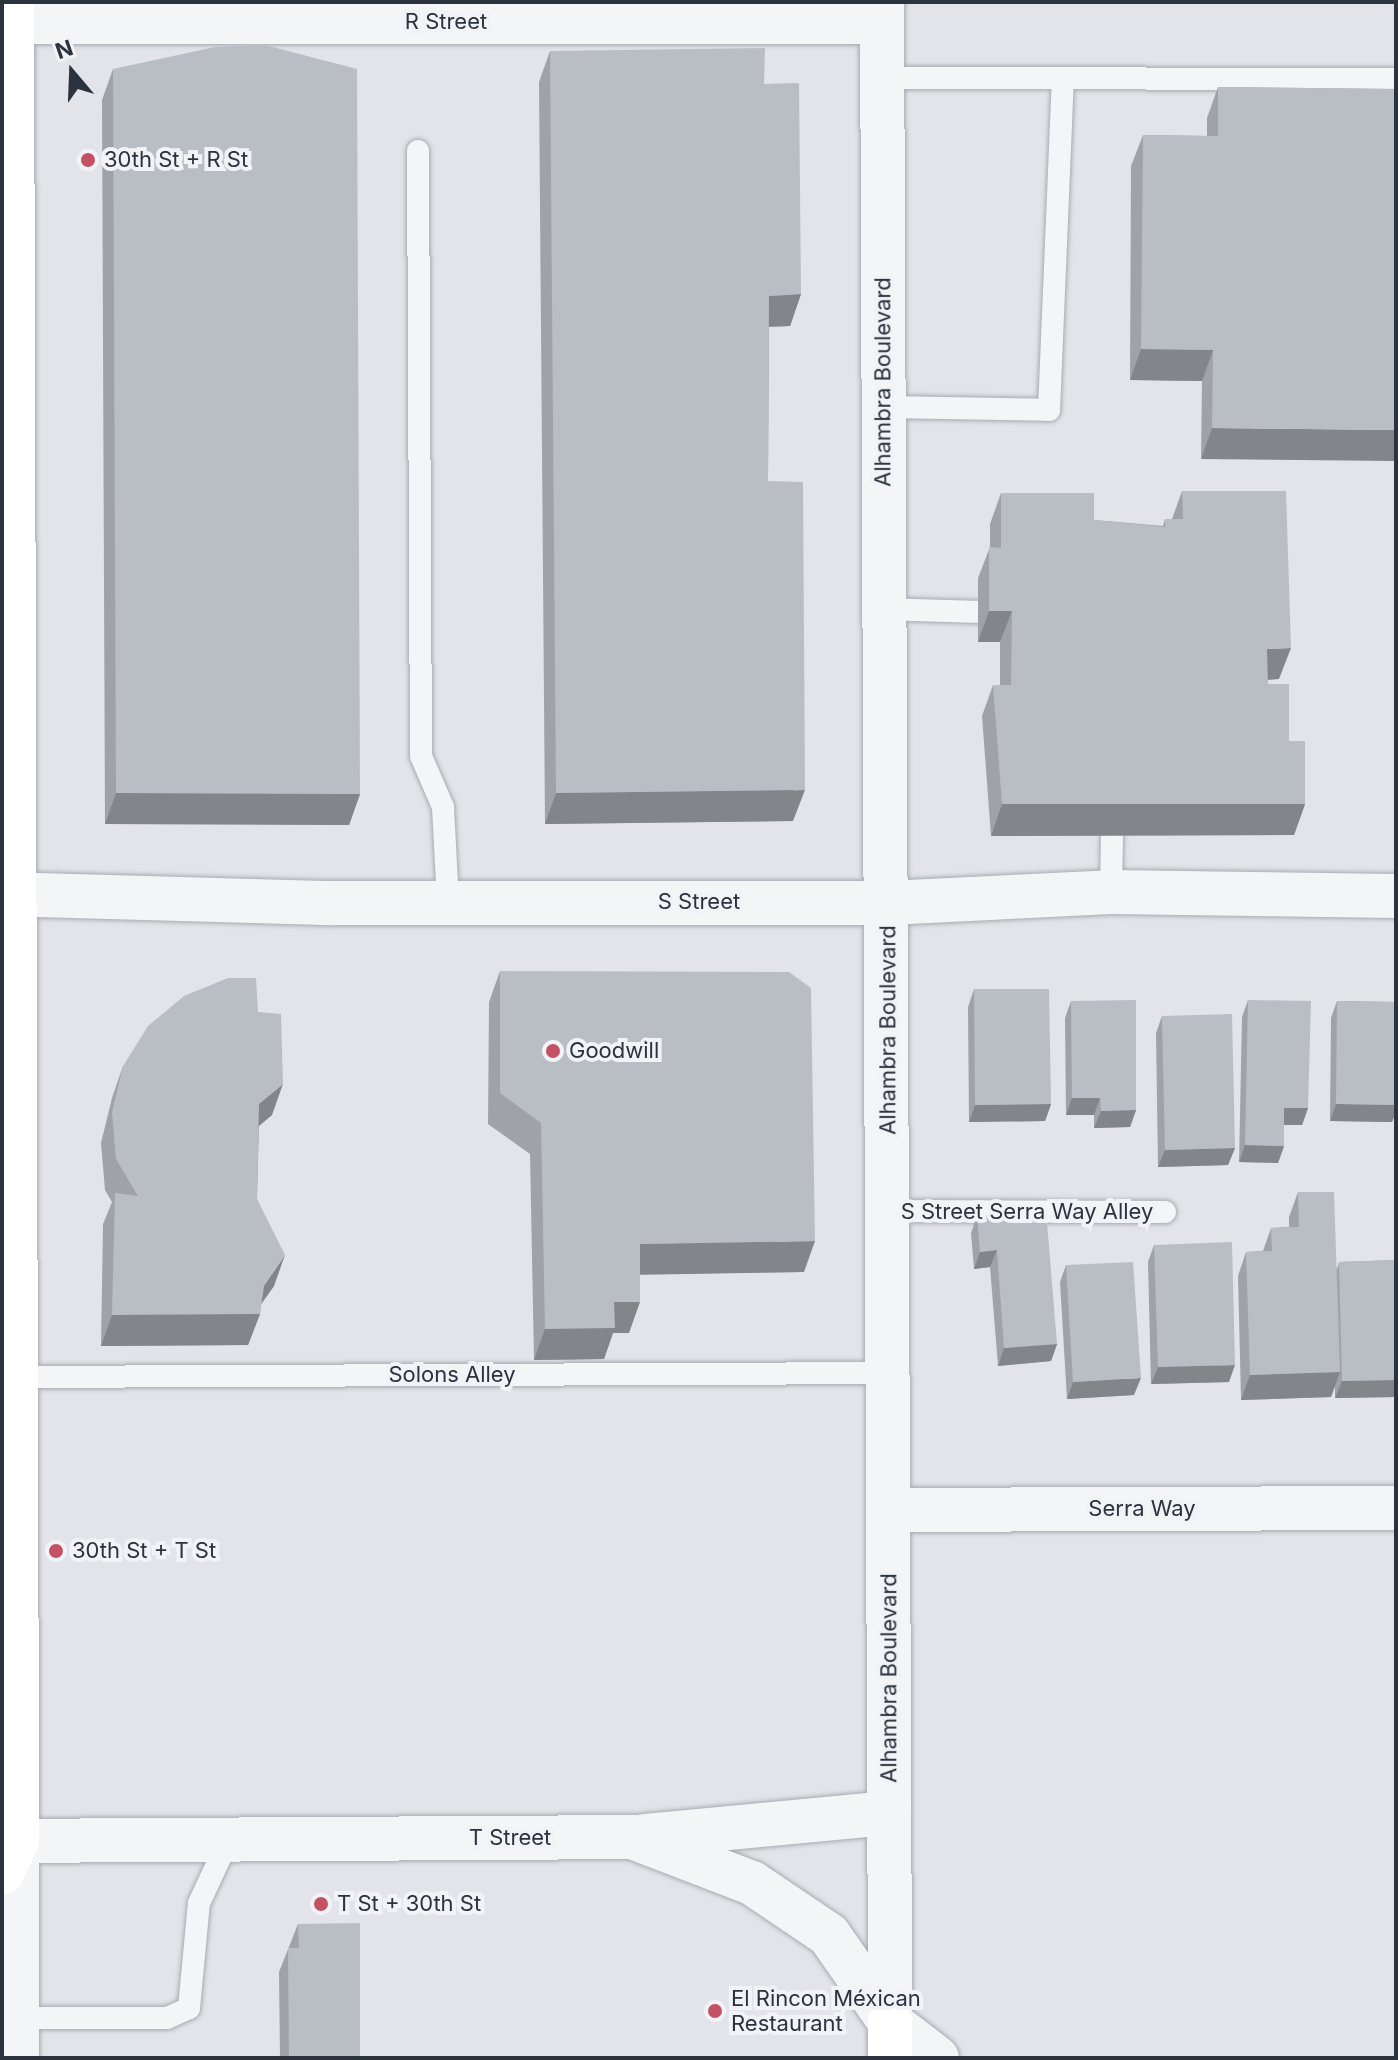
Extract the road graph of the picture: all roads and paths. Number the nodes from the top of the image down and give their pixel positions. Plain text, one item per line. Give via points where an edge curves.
1 (12, 12) edge
2 (881, 12) edge
3 (881, 78) junction
4 (1396, 79) edge
5 (1063, 81) junction
6 (418, 151) dead end
7 (7, 203) edge
8 (883, 407) junction
9 (884, 609) junction
10 (978, 612) dead end
11 (1112, 836) edge
12 (1111, 892) junction
13 (8, 894) edge
14 (1396, 896) edge
15 (448, 901) junction
16 (888, 903) junction
17 (888, 1211) junction
18 (1165, 1212) dead end
19 (889, 1373) junction
20 (16, 1377) junction
21 (1396, 1508) edge
22 (889, 1510) junction
23 (889, 1813) junction
24 (632, 1837) junction
25 (229, 1839) junction
26 (7, 1852) edge
27 (17, 2038) edge
28 (890, 2040) edge
29 (937, 2058) edge

1 - 2 street, R Street
1 - 7 main road
2 - 3 street, Alhambra Boulevard
3 - 5 lane
3 - 8 street, Alhambra Boulevard
4 - 5 lane
5 - 8 lane via 1049,410
6 - 15 lane via 421,756 443,807
7 - 13 main road
8 - 9 street, Alhambra Boulevard
9 - 10 lane
9 - 16 street, Alhambra Boulevard
11 - 12 lane
12 - 14 street, S Street
12 - 16 street, S Street
13 - 15 street, S Street
13 - 20 main road
15 - 16 street, S Street
16 - 17 street, Alhambra Boulevard
17 - 18 lane, S Street Serra Way Alley
17 - 19 street, Alhambra Boulevard
19 - 20 lane, Solons Alley
19 - 22 street, Alhambra Boulevard
20 - 26 main road
21 - 22 street, Serra Way
22 - 23 street, Alhambra Boulevard
23 - 24 street
23 - 28 street, Alhambra Boulevard
24 - 25 street, T Street
24 - 28 street, T Street via 752,1883 829,1935
25 - 26 street, T Street
25 - 27 lane via 199,1903 189,2008 167,2018
26 - 27 street
28 - 29 street, T Street

